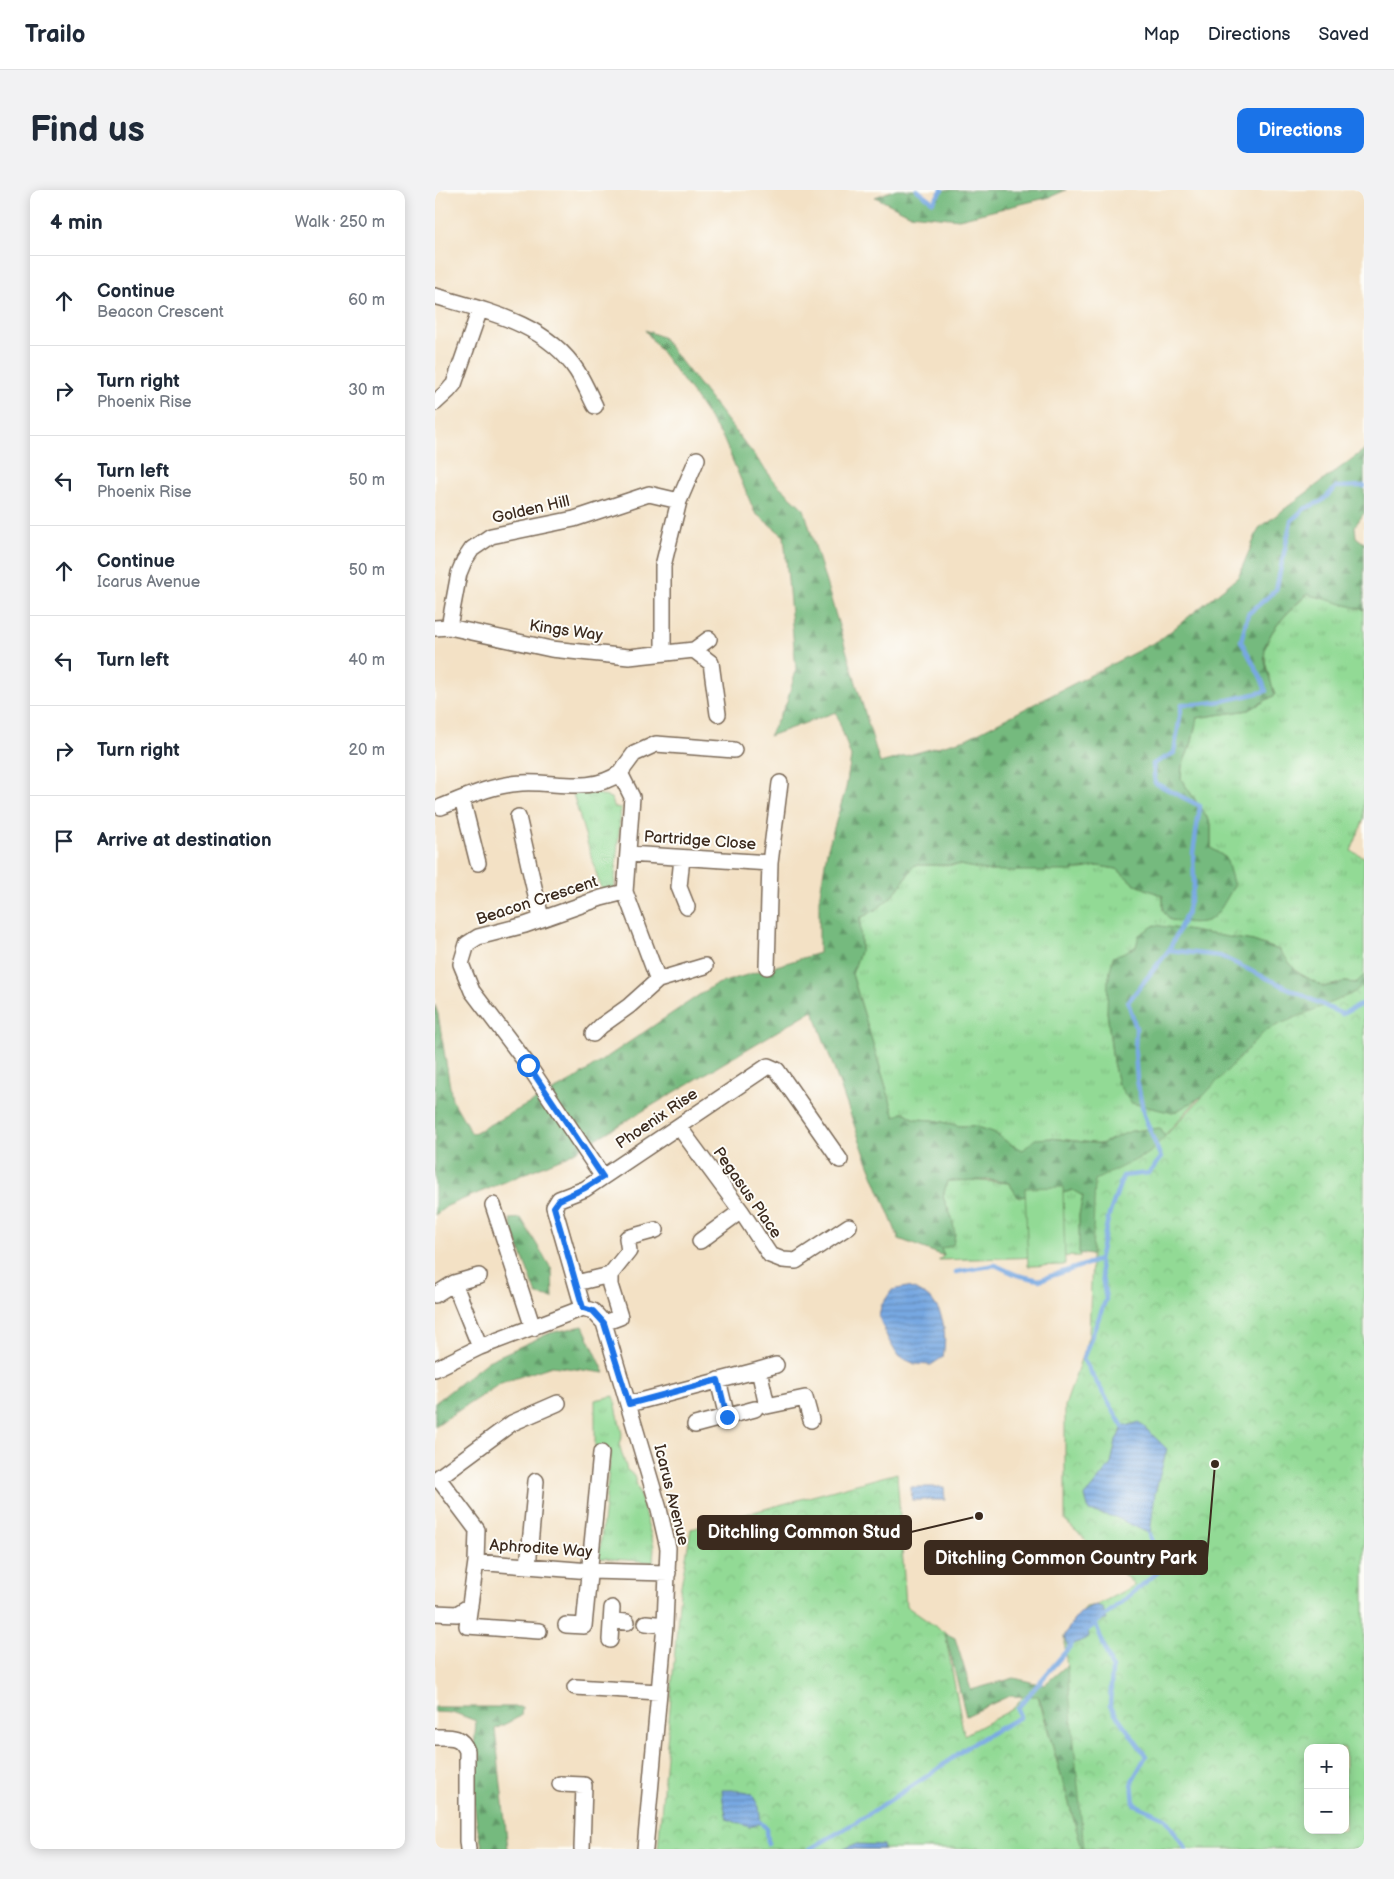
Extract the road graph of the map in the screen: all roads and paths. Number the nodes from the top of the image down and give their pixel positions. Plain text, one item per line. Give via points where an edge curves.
1 (435, 296) edge
2 (481, 309) junction
3 (435, 403) edge
4 (595, 406) dead end
5 (697, 459) dead end
6 (679, 501) junction
7 (442, 627) edge
8 (709, 639) dead end
9 (694, 650) junction
10 (663, 652) junction
11 (718, 714) dead end
12 (734, 750) dead end
13 (620, 773) junction
14 (779, 783) dead end
15 (462, 799) junction
16 (441, 807) dead end
17 (518, 817) dead end
18 (628, 854) junction
19 (683, 858) junction
20 (478, 863) dead end
21 (770, 863) junction
22 (625, 892) junction
23 (687, 907) dead end
24 (541, 918) junction
25 (705, 966) dead end
26 (767, 967) dead end
27 (658, 980) junction
28 (593, 1034) dead end
29 (679, 1127) junction
30 (840, 1160) dead end
31 (603, 1177) junction
32 (493, 1204) dead end
33 (741, 1211) junction
34 (849, 1226) dead end
35 (656, 1230) dead end
36 (700, 1241) dead end
37 (610, 1275) junction
38 (479, 1276) dead end
39 (454, 1283) junction
40 (576, 1283) junction
41 (435, 1295) edge
42 (583, 1308) junction
43 (604, 1323) junction
44 (533, 1328) junction
45 (480, 1347) junction
46 (777, 1364) dead end
47 (435, 1369) edge
48 (759, 1370) junction
49 (718, 1380) junction
50 (558, 1403) dead end
51 (629, 1404) junction
52 (755, 1409) dead end
53 (727, 1417) junction
54 (811, 1420) dead end
55 (695, 1425) dead end
56 (601, 1454) dead end
57 (436, 1479) edge
58 (536, 1481) dead end
59 (476, 1562) junction
60 (528, 1566) junction
61 (590, 1571) junction
62 (668, 1573) junction
63 (470, 1606) junction
64 (435, 1613) edge
65 (627, 1622) dead end
66 (646, 1624) dead end
67 (566, 1625) dead end
68 (665, 1625) junction
69 (539, 1631) dead end
70 (611, 1640) dead end
71 (575, 1687) dead end
72 (659, 1692) junction
73 (435, 1737) edge
74 (560, 1784) dead end
75 (468, 1849) edge
76 (582, 1849) edge
77 (645, 1849) edge

1 - 2 street
2 - 3 street via 454,384
2 - 4 street via 527,326 547,340 569,360
5 - 6 street
6 - 7 street, Golden Hill via 649,494 573,519 491,536 472,549 463,562
6 - 10 street via 663,566
7 - 10 street, Kings Way via 551,649 629,657
8 - 9 street
9 - 10 street, Kings Way
9 - 11 street via 711,663
12 - 13 street via 656,744 634,754
13 - 15 street via 589,784 508,784
13 - 18 street via 632,797
14 - 21 street, Partridge Close
15 - 16 street
15 - 20 street
17 - 24 street
18 - 19 street, Partridge Close
18 - 22 street
19 - 21 street, Partridge Close
19 - 23 street via 679,887
21 - 26 street, Partridge Close
22 - 24 street, Beacon Crescent
22 - 27 street
24 - 31 street, Beacon Crescent via 478,937 467,944 461,964 472,992 528,1065
25 - 27 street
27 - 28 street
29 - 30 street, Phoenix Rise via 768,1066 777,1070
29 - 31 street, Phoenix Rise
29 - 33 street, Pegasus Place
31 - 40 street, Phoenix Rise via 559,1200 554,1207
32 - 44 street
33 - 34 street, Pegasus Place via 770,1255 783,1260 795,1261
33 - 36 street
35 - 37 street via 627,1238 629,1251
37 - 40 street
37 - 43 street via 620,1317
38 - 39 street
39 - 41 street
39 - 45 street
40 - 42 street, Phoenix Rise
42 - 43 street via 593,1311
42 - 44 street
43 - 51 street, Icarus Avenue
44 - 45 street
45 - 47 street
46 - 48 street
48 - 49 street
48 - 54 street via 767,1406 805,1398
49 - 51 street
49 - 53 street
50 - 57 street via 512,1423
51 - 62 street, Icarus Avenue via 668,1548
52 - 53 street
53 - 55 street
56 - 61 street
57 - 59 street via 477,1530
58 - 60 street
59 - 60 street, Aphrodite Way
59 - 63 street, Aphrodite Way
60 - 61 street, Aphrodite Way
61 - 62 street, Aphrodite Way
61 - 67 street via 584,1626
62 - 68 street, Icarus Avenue
63 - 64 street via 457,1614
63 - 69 street, Aphrodite Way via 467,1626
65 - 70 street via 612,1615
66 - 68 street
68 - 72 street, Icarus Avenue
71 - 72 street
72 - 77 street, Icarus Avenue
73 - 75 street via 453,1737 464,1743 467,1751
74 - 76 street via 584,1785

